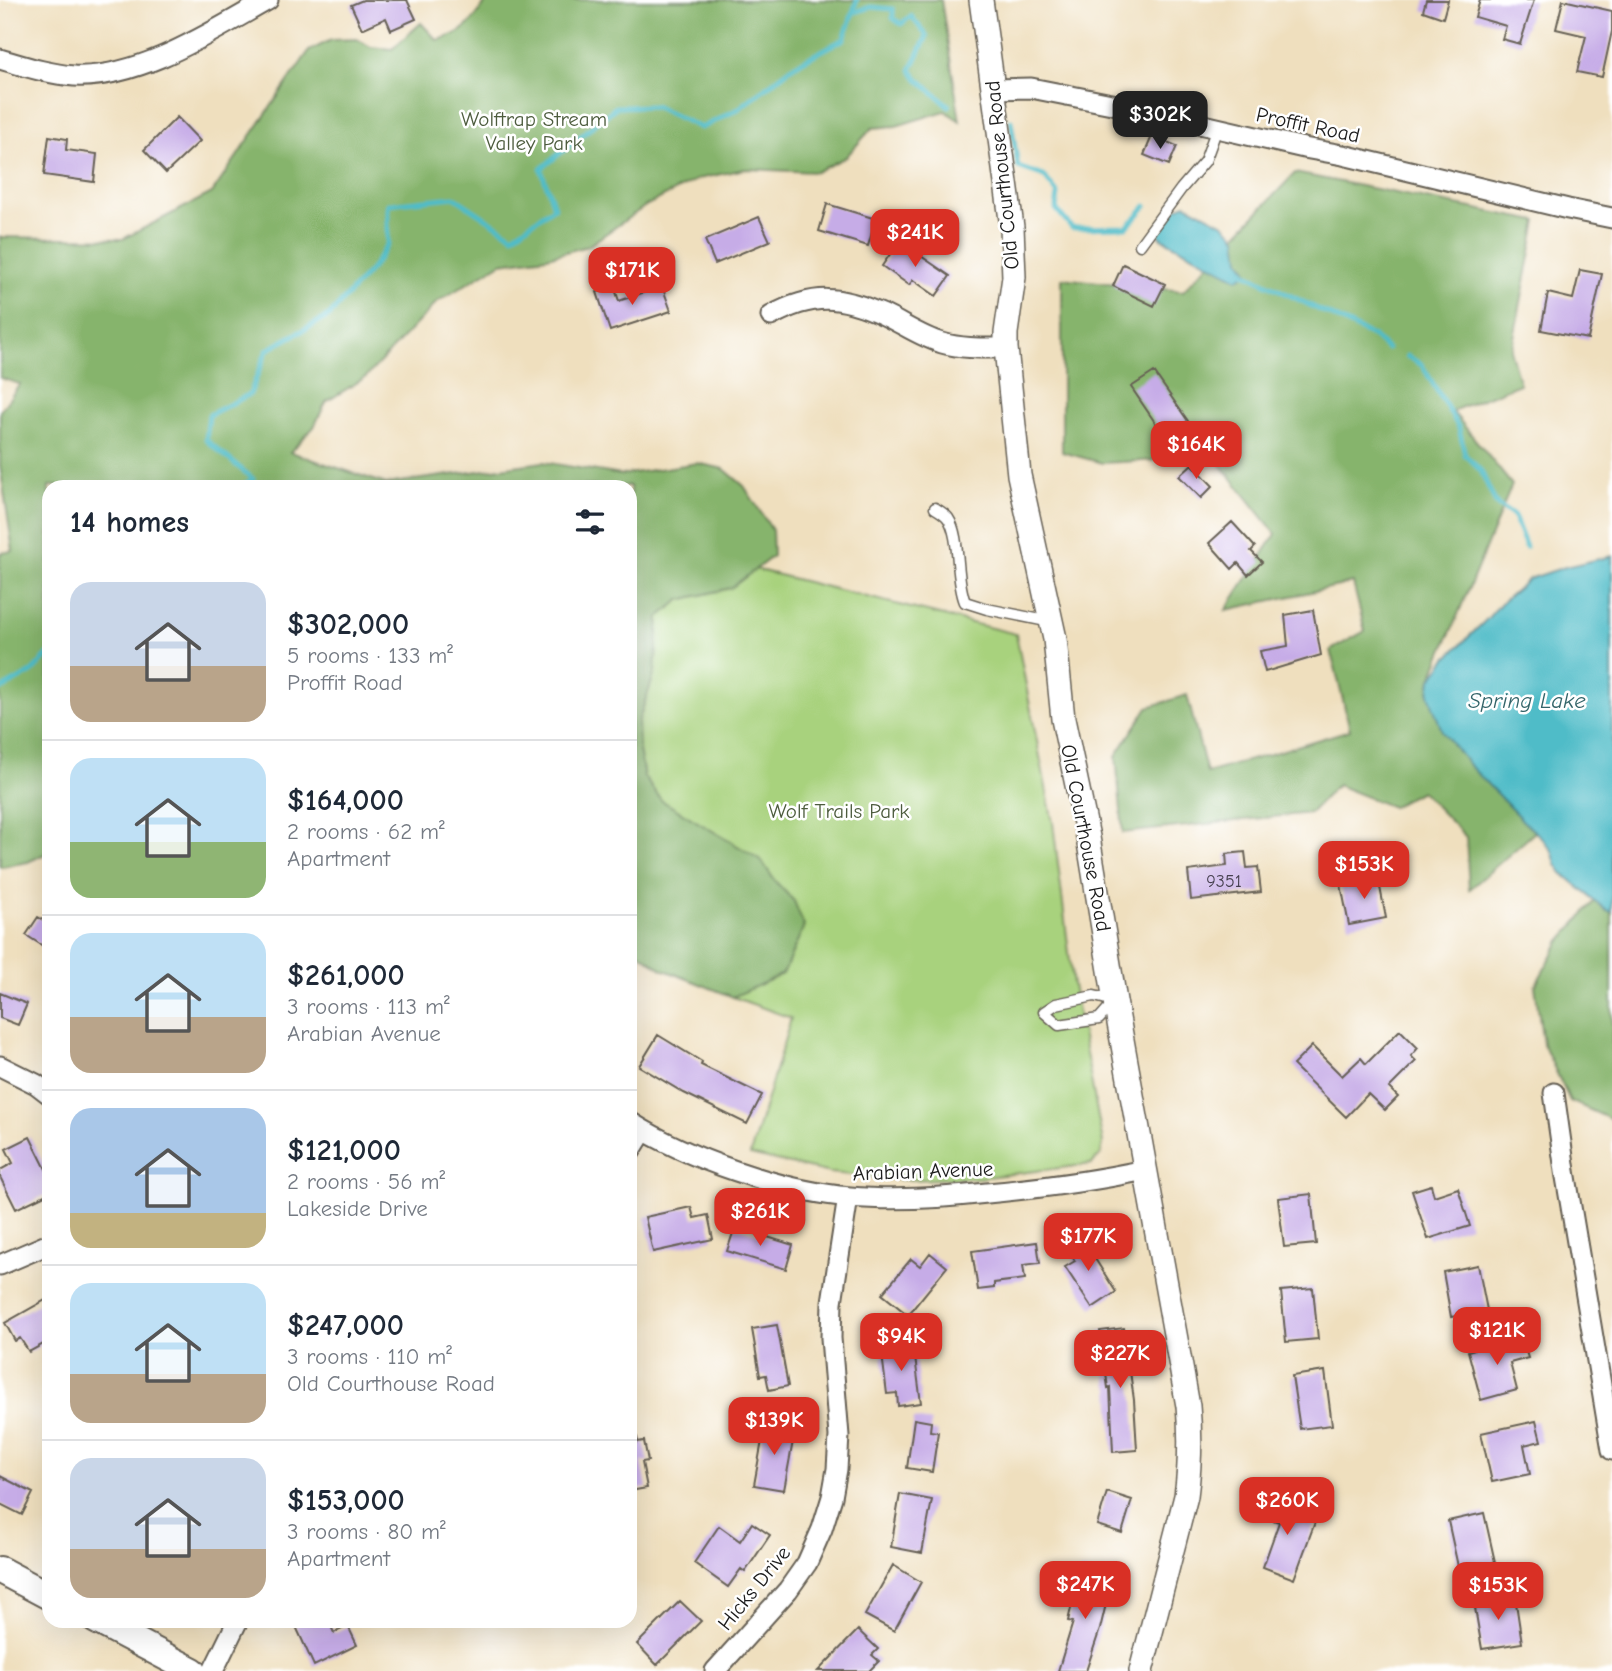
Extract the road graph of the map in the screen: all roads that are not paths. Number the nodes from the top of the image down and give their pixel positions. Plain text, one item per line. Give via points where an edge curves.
1 (268, 0) edge
2 (981, 0) edge
3 (0, 59) edge
4 (993, 89) junction
5 (1217, 128) junction
6 (1612, 218) edge
7 (1140, 245) dead end
8 (771, 316) dead end
9 (1006, 348) junction
10 (935, 508) dead end
11 (1051, 622) junction
12 (1115, 1001) junction
13 (0, 1066) edge
14 (42, 1089) edge
15 (1554, 1093) dead end
16 (637, 1126) edge
17 (1145, 1170) junction
18 (848, 1197) junction
19 (42, 1247) edge
20 (0, 1265) edge
21 (1612, 1450) edge
22 (0, 1570) edge
23 (42, 1592) edge
24 (111, 1628) edge
25 (234, 1628) edge
26 (193, 1671) edge
27 (213, 1671) edge
28 (715, 1671) edge
29 (1141, 1671) edge

1 - 3 street via 161,58 102,75 45,72
2 - 4 street, Old Courthouse Road
4 - 5 street, Proffit Road via 1031,88
4 - 9 street, Old Courthouse Road via 1012,227 1014,277
5 - 6 street, Proffit Road
5 - 7 lane via 1205,161
8 - 9 street via 807,300 829,298 884,315 941,343
9 - 11 street, Old Courthouse Road via 1019,475
10 - 11 lane via 947,516 954,530 965,602
11 - 12 street, Old Courthouse Road via 1063,719
12 - 12 lane via 1094,996 1056,1004 1044,1012 1059,1025 1099,1019
12 - 17 street, Old Courthouse Road
13 - 14 street
15 - 21 street
16 - 18 street, Arabian Avenue via 699,1157 760,1178
17 - 18 street, Arabian Avenue via 1052,1187 943,1198
17 - 29 street, Old Courthouse Road via 1184,1377 1190,1468
18 - 28 street, Hicks Drive via 832,1302 839,1436 832,1497 801,1572
19 - 20 street
22 - 23 main road
24 - 26 main road
25 - 27 street

